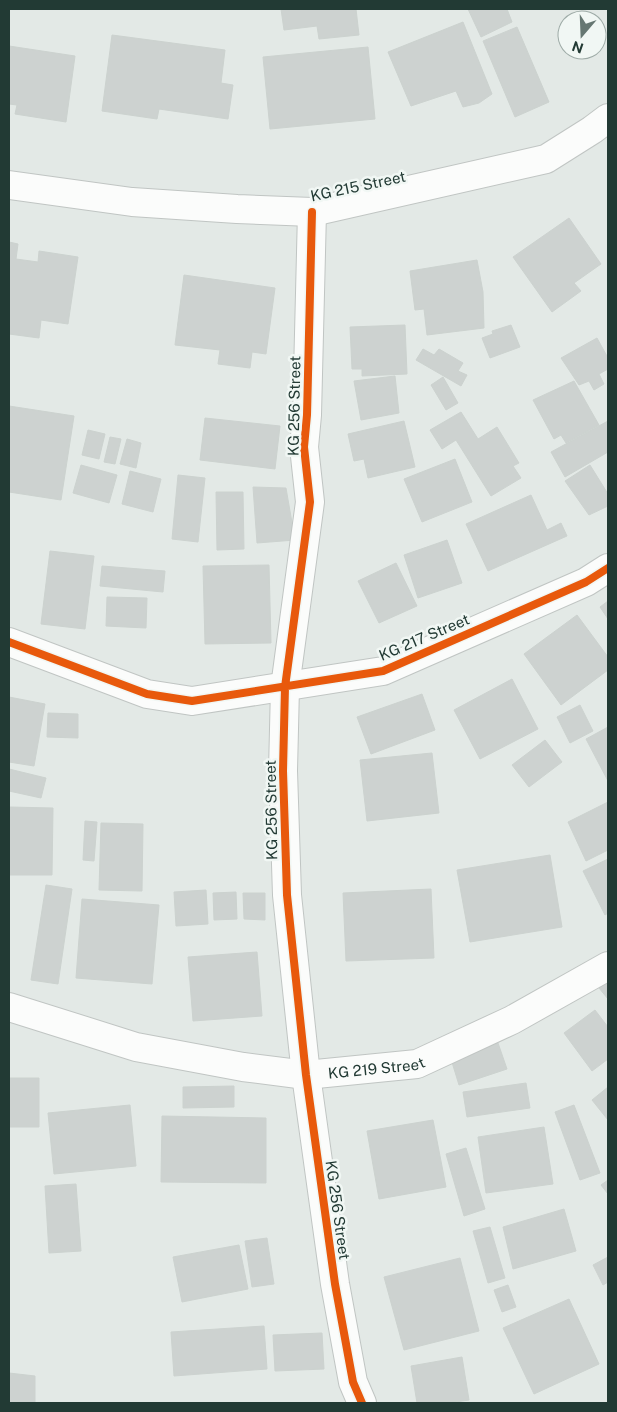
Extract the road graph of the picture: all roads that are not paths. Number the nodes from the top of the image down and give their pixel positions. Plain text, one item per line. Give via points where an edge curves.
1 (608, 118) edge
2 (9, 185) edge
3 (312, 212) junction
4 (608, 568) edge
5 (9, 642) edge
6 (285, 687) junction
7 (608, 966) edge
8 (9, 1007) edge
9 (306, 1075) junction
10 (362, 1403) edge

1 - 3 street, KG 215 Street via 546,158
2 - 3 street, KG 215 Street via 132,202
3 - 6 street, KG 256 Street via 304,447 310,502
4 - 6 street, KG 217 Street via 586,582 383,671
5 - 6 street, KG 217 Street via 147,694 192,701
6 - 9 street, KG 256 Street via 286,895
7 - 9 street, KG 219 Street via 512,1020 417,1064
8 - 9 street, KG 219 Street via 136,1047
9 - 10 street, KG 256 Street via 335,1284 353,1382

